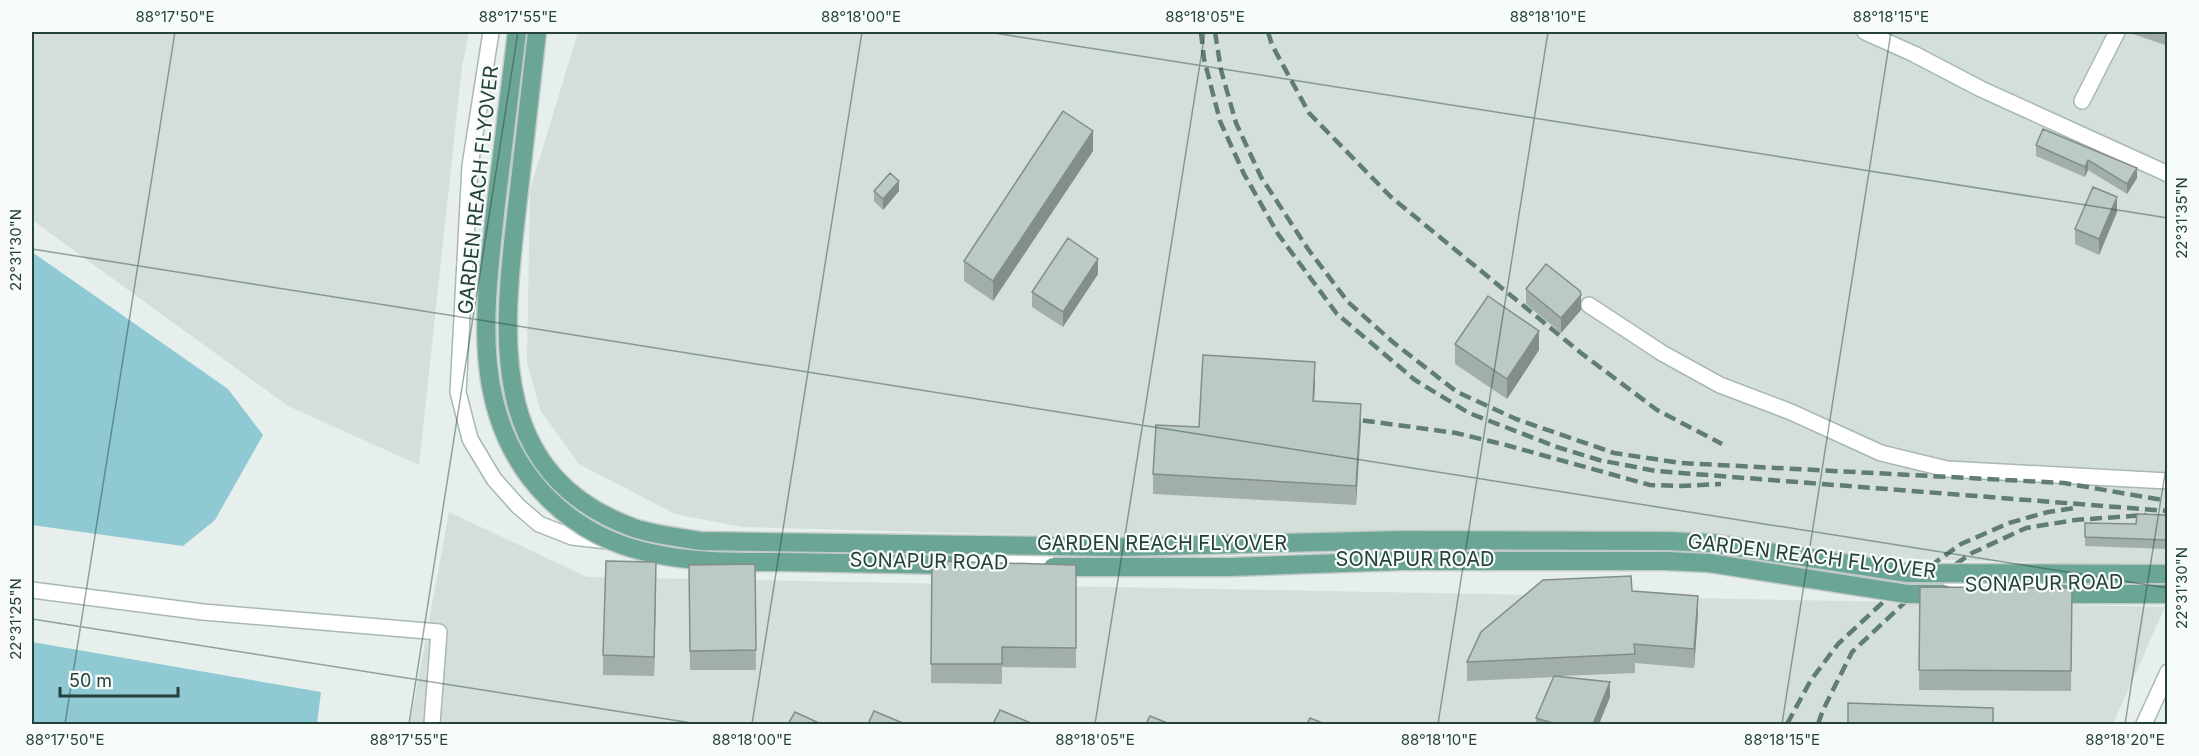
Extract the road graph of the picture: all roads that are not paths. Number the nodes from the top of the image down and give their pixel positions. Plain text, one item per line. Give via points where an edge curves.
1 (491, 32) edge
2 (517, 32) edge
3 (537, 32) edge
4 (1865, 32) edge
5 (2117, 32) edge
6 (2082, 101) dead end
7 (2168, 174) edge
8 (1589, 305) dead end
9 (2168, 481) edge
10 (2168, 574) edge
11 (2168, 580) edge
12 (32, 590) edge
13 (2168, 594) edge
14 (2168, 672) edge
15 (432, 724) edge
16 (2144, 724) edge

1 - 11 street, SONAPUR ROAD via 470,166 458,392 470,440 494,479 539,524 572,537 788,558 1041,562 1447,557 1730,568 1904,585
2 - 13 main road, GARDEN REACH FLYOVER, bridge via 488,283 487,357 492,397 510,445 539,489 590,530 630,548 699,561 1120,568 1402,561 1666,561 1790,574 1907,594
3 - 10 main road, GARDEN REACH FLYOVER, bridge via 508,285 512,393 524,428 554,475 583,502 636,528 700,541 1120,547 1402,540 1667,541 1711,543 1908,573
4 - 7 street
5 - 6 street
8 - 9 street via 1691,371 1881,453 1947,469
12 - 15 street via 203,612 439,632
14 - 16 street

